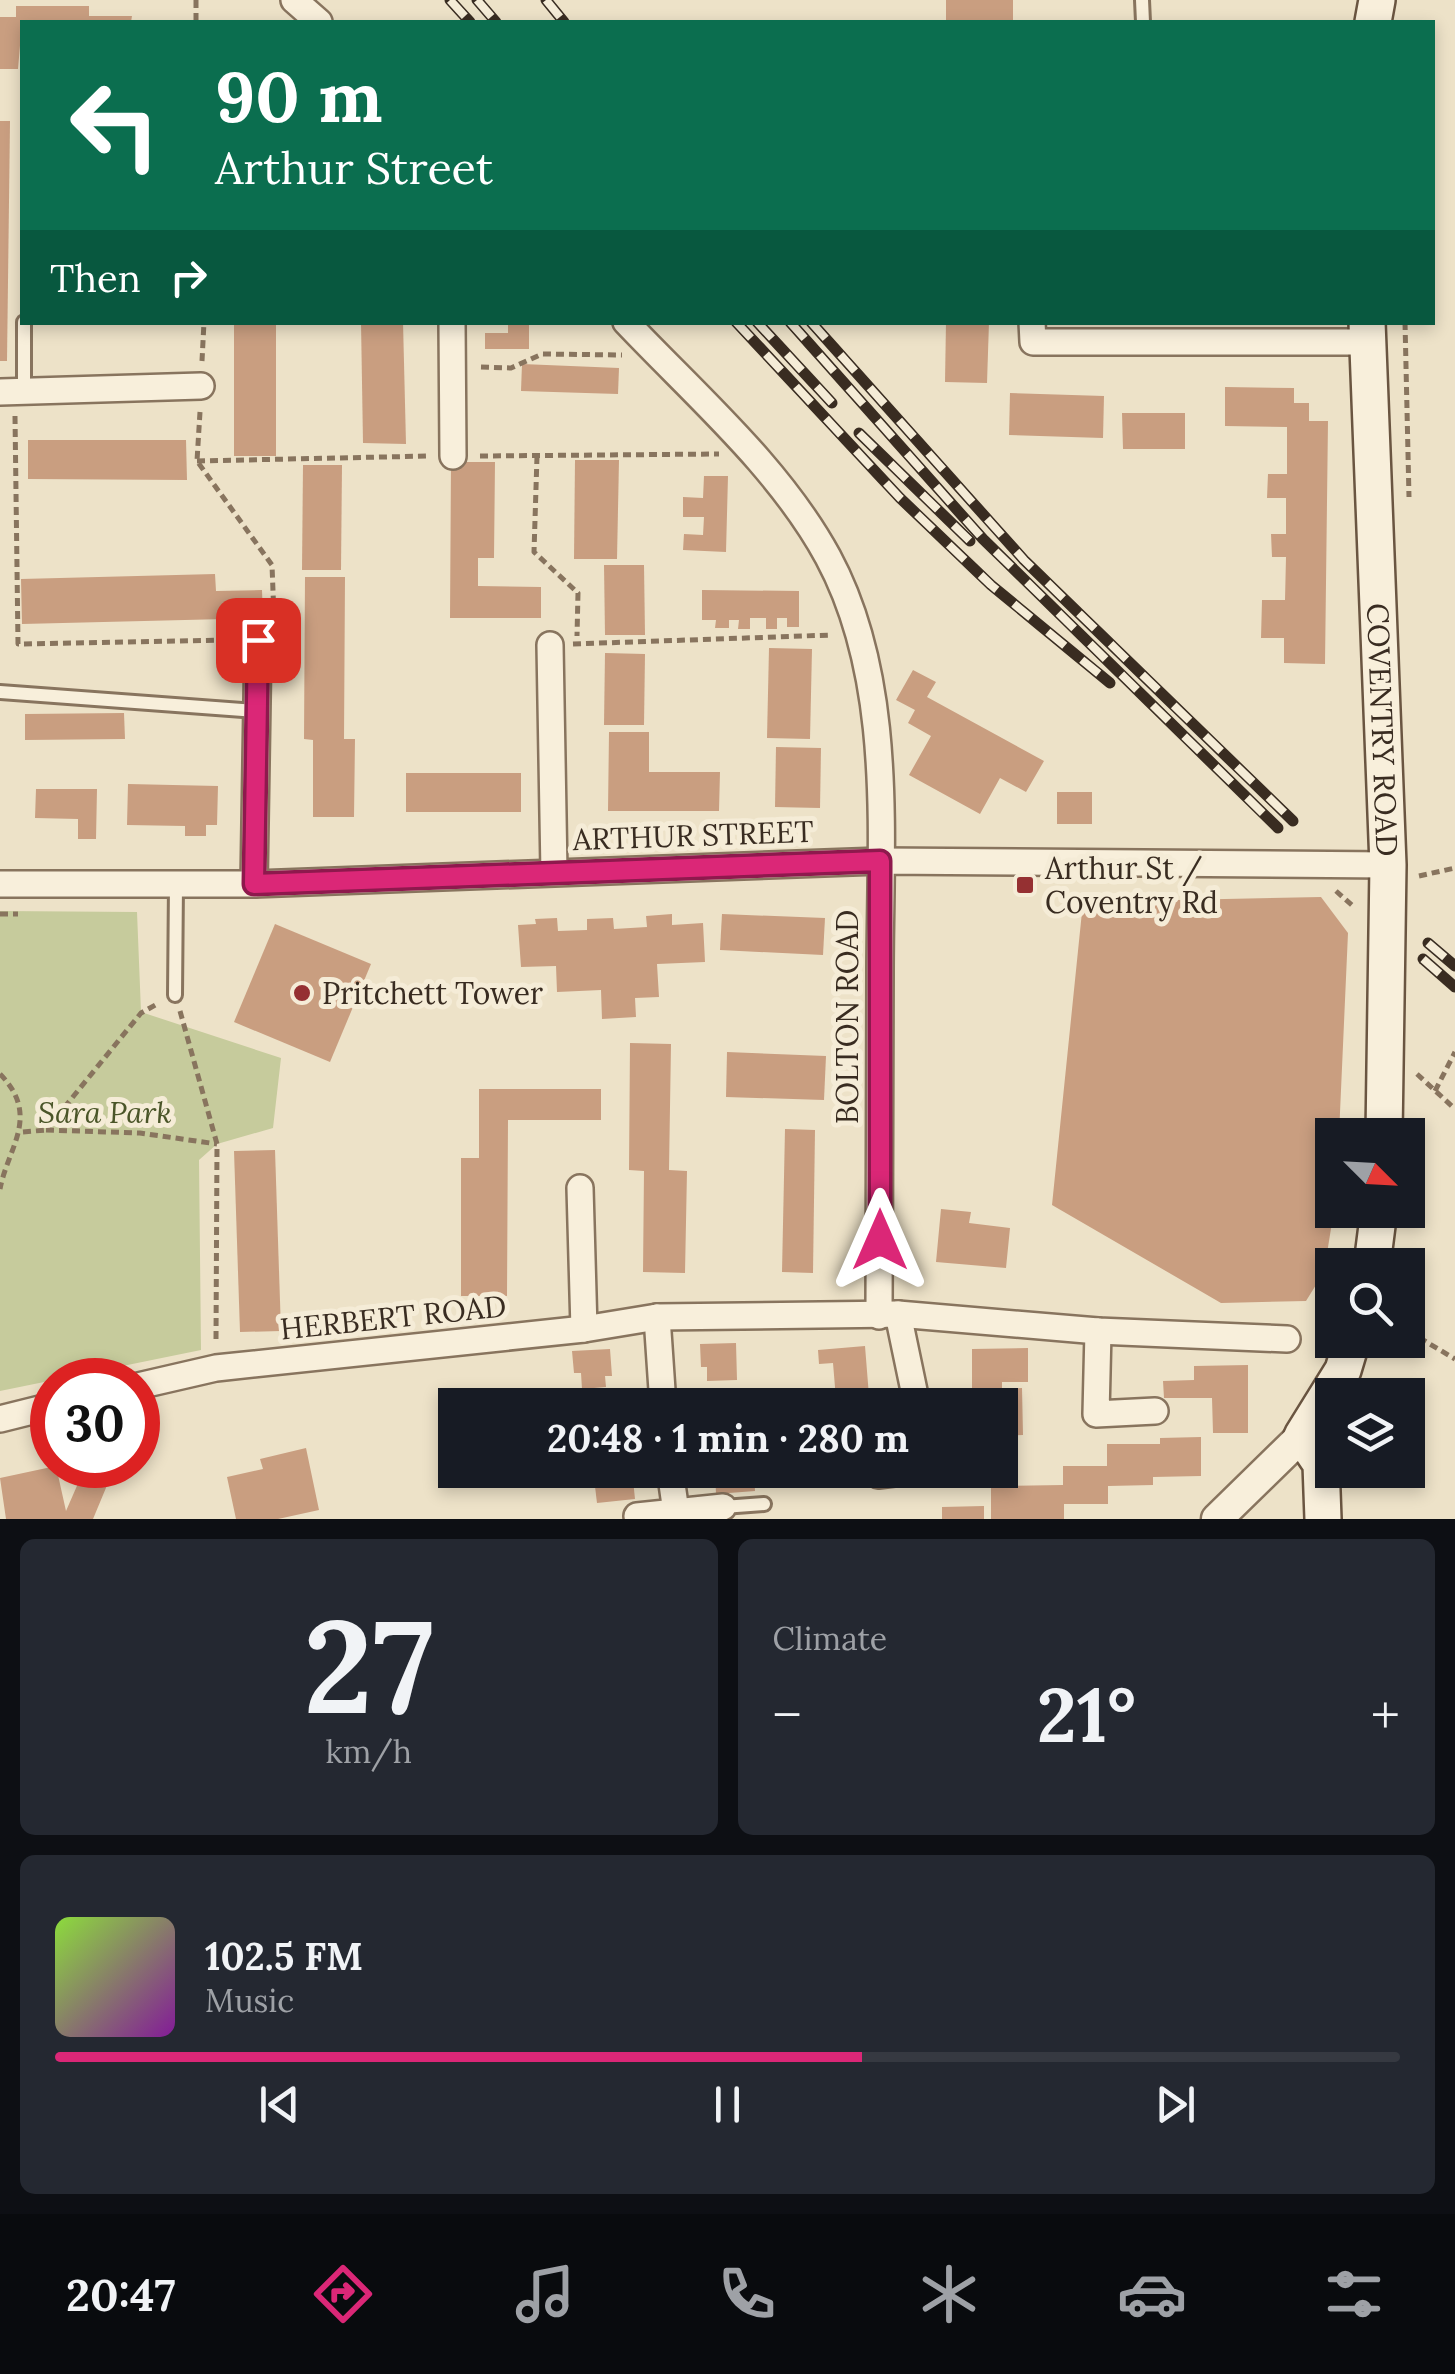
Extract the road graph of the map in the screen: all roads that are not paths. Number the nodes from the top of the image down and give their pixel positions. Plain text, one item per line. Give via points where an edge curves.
1 (294, 0) edge
2 (317, 20) edge
3 (24, 325) edge
4 (452, 325) edge
5 (629, 325) edge
6 (1032, 325) edge
7 (1367, 332) edge
8 (1079, 333) edge
9 (1272, 333) edge
10 (201, 386) road end
11 (13, 392) edge
12 (453, 456) road end
13 (258, 640) road end
14 (550, 645) road end
15 (0, 692) edge
16 (257, 711) junction
17 (880, 861) junction
18 (1388, 865) junction
19 (554, 872) junction
20 (0, 884) edge
21 (176, 884) junction
22 (254, 884) junction
23 (175, 994) road end
24 (1384, 1118) edge
25 (580, 1188) dead end
26 (889, 1315) junction
27 (656, 1317) junction
28 (584, 1330) junction
29 (1098, 1330) junction
30 (1287, 1339) dead end
31 (1347, 1358) edge
32 (160, 1381) edge
33 (662, 1388) edge
34 (912, 1388) edge
35 (30, 1411) edge
36 (1154, 1411) dead end
37 (0, 1418) edge
38 (1302, 1436) junction
39 (673, 1488) edge
40 (764, 1504) dead end
41 (723, 1507) joint
42 (676, 1512) junction
43 (637, 1516) dead end
44 (1217, 1519) edge
45 (1323, 1519) edge

1 - 2 street
3 - 11 lane
4 - 12 street
5 - 17 street, BOLTON ROAD via 788,494 829,558 860,634 875,727
6 - 8 street via 1033,342
7 - 9 street
7 - 18 main road, COVENTRY ROAD
8 - 9 street
10 - 11 street
13 - 16 street
14 - 19 street
15 - 16 lane
16 - 22 street
17 - 18 street, ARTHUR STREET
17 - 19 street, ARTHUR STREET
17 - 26 street, BOLTON ROAD
18 - 24 main road, COVENTRY ROAD
19 - 22 street, ARTHUR STREET
20 - 21 street, ARTHUR STREET
21 - 22 street, ARTHUR STREET
21 - 23 lane
25 - 28 street
26 - 27 street, HERBERT ROAD
26 - 29 street, HERBERT ROAD
26 - 34 street
27 - 28 street, HERBERT ROAD
27 - 33 street
28 - 32 street, HERBERT ROAD via 216,1368
29 - 30 street, HERBERT ROAD
29 - 36 street via 1096,1414
31 - 38 main road
35 - 37 street
38 - 44 street
38 - 45 main road via 1321,1464
39 - 42 street
40 - 41 lane
41 - 42 street
42 - 43 street

